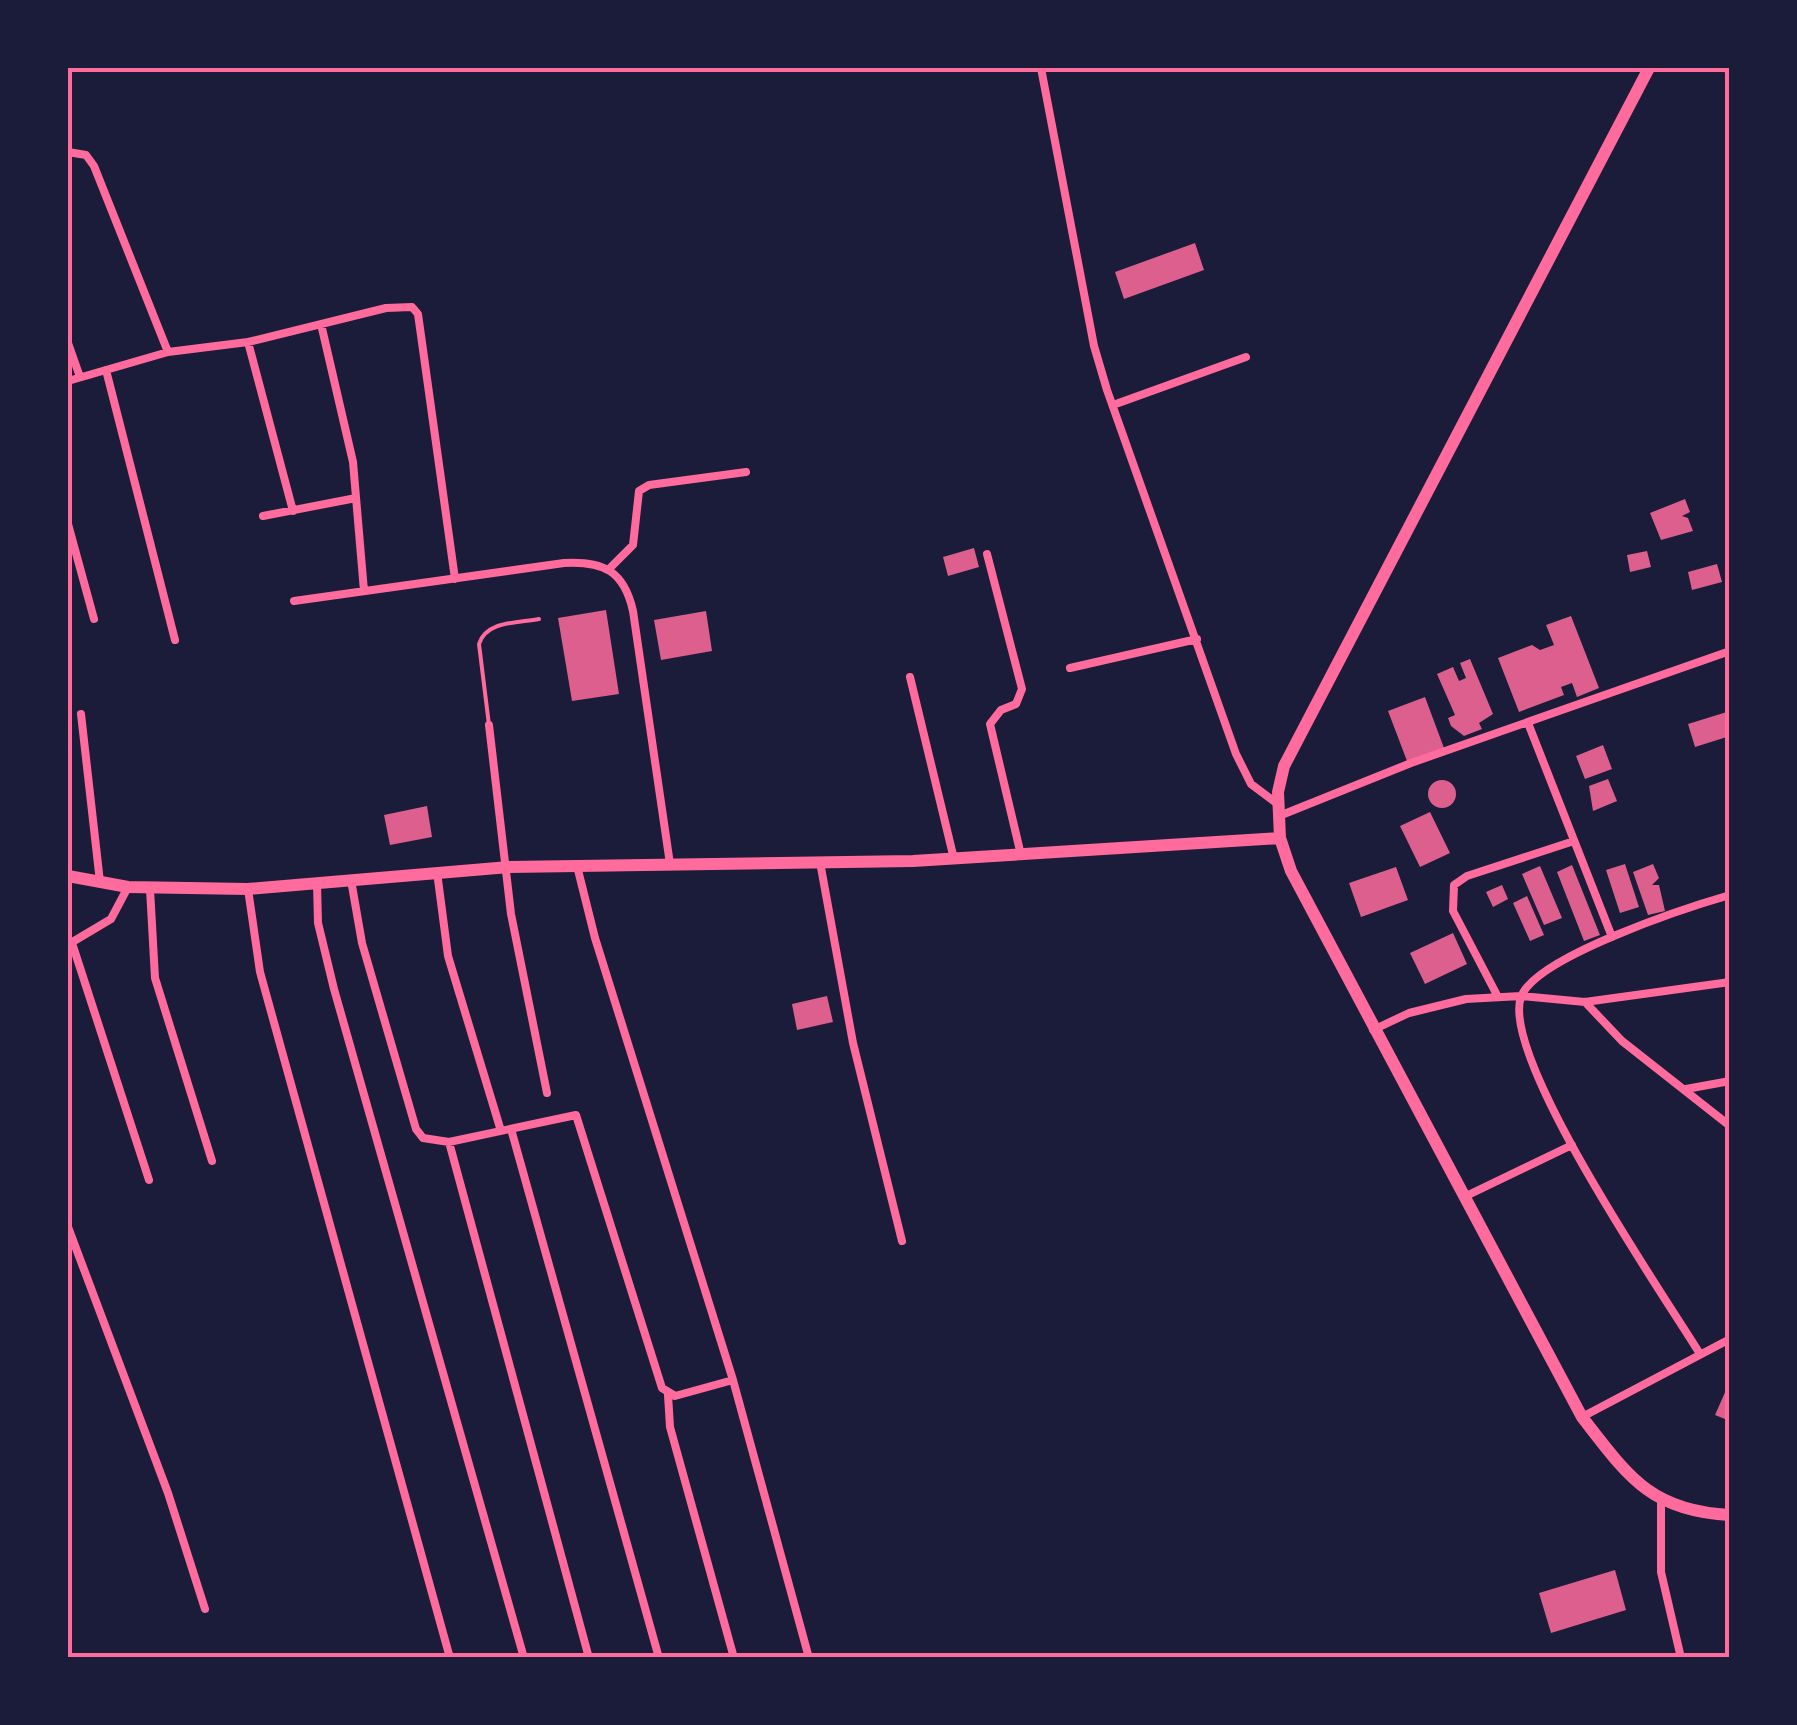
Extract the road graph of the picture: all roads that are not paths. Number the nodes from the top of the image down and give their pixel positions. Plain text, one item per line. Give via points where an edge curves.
1 (1040, 68) edge
2 (1649, 68) edge
3 (68, 152) edge
4 (321, 324) junction
5 (248, 342) junction
6 (68, 343) edge
7 (168, 352) junction
8 (1246, 357) dead end
9 (106, 370) junction
10 (80, 377) junction
11 (68, 381) edge
12 (1112, 405) junction
13 (746, 472) dead end
14 (356, 498) junction
15 (292, 510) junction
16 (264, 516) dead end
17 (68, 524) edge
18 (987, 554) dead end
19 (610, 568) junction
20 (454, 579) junction
21 (364, 591) junction
22 (294, 601) dead end
23 (538, 619) dead end
24 (94, 620) dead end
25 (1197, 639) junction
26 (175, 640) dead end
27 (1730, 652) edge
28 (1070, 668) dead end
29 (910, 676) dead end
30 (81, 714) dead end
31 (1528, 723) junction
32 (489, 724) joint
33 (1279, 811) junction
34 (1280, 838) junction
35 (1574, 841) junction
36 (1021, 855) junction
37 (954, 859) junction
38 (820, 862) junction
39 (670, 864) junction
40 (509, 866) junction
41 (578, 866) junction
42 (436, 872) junction
43 (68, 876) edge
44 (352, 880) junction
45 (100, 882) junction
46 (317, 882) junction
47 (128, 888) junction
48 (150, 889) junction
49 (248, 889) junction
50 (1730, 896) edge
51 (1612, 937) junction
52 (70, 944) edge
53 (1730, 982) edge
54 (1521, 996) junction
55 (1498, 997) junction
56 (1586, 1002) junction
57 (1373, 1030) junction
58 (1730, 1081) edge
59 (1686, 1089) junction
60 (547, 1092) dead end
61 (1730, 1126) edge
62 (506, 1130) junction
63 (449, 1142) junction
64 (1572, 1145) junction
65 (212, 1161) dead end
66 (150, 1180) dead end
67 (1462, 1198) junction
68 (68, 1227) edge
69 (902, 1241) dead end
70 (1730, 1339) edge
71 (1700, 1354) junction
72 (733, 1380) junction
73 (668, 1395) junction
74 (1582, 1417) junction
75 (1661, 1502) junction
76 (1730, 1516) edge
77 (205, 1609) dead end
78 (450, 1658) edge
79 (524, 1658) edge
80 (589, 1658) edge
81 (660, 1658) edge
82 (734, 1658) edge
83 (809, 1658) edge
84 (1682, 1658) edge

1 - 12 street via 1094,346
2 - 33 main road via 1284,766
3 - 7 street via 86,155 94,166
4 - 5 street
4 - 14 street
4 - 20 street via 400,306 418,314
5 - 7 street
5 - 15 street
6 - 10 street
7 - 9 street
8 - 12 street
9 - 10 street
9 - 26 street
10 - 11 street
12 - 25 street
13 - 19 street via 639,491 633,545
14 - 15 street
14 - 21 street
15 - 16 street
17 - 24 street
18 - 36 street via 1022,688 1016,704 990,724
19 - 20 street via 564,563
19 - 39 street via 633,611
20 - 21 street
21 - 22 street
23 - 32 lane via 482,633
25 - 28 street
25 - 33 street via 1244,771
27 - 31 street
29 - 37 street
30 - 45 street
31 - 33 street
31 - 35 street
32 - 40 street
33 - 34 main road
34 - 36 main road
34 - 57 main road
35 - 51 street
35 - 55 street via 1454,885 1453,910
36 - 37 main road
37 - 38 main road
38 - 39 main road
38 - 69 street via 853,1043
39 - 41 main road
40 - 41 main road
40 - 42 main road
40 - 60 street via 511,914
41 - 72 street via 594,938
42 - 44 main road
42 - 62 street via 448,956
43 - 45 main road
44 - 46 main road
44 - 63 street via 362,943 411,1118 422,1138
45 - 47 main road
46 - 49 main road
46 - 79 street via 318,923 334,989
47 - 48 main road
47 - 52 street via 111,919
48 - 49 main road
48 - 65 street via 155,978
49 - 78 street via 260,972
50 - 51 street
51 - 54 street via 1542,973
52 - 66 street
53 - 56 street
54 - 55 street
54 - 56 street
54 - 64 street via 1518,1020 1531,1061
55 - 57 street via 1434,1005
56 - 59 street via 1622,1041
57 - 67 main road
58 - 59 street
59 - 61 street
62 - 63 street
62 - 73 street via 576,1115
62 - 81 street
63 - 80 street
64 - 67 street
64 - 71 street
67 - 74 main road
68 - 77 street
70 - 71 street
71 - 74 street
72 - 73 street
72 - 83 street
73 - 82 street via 670,1427
74 - 75 main road via 1627,1475
75 - 76 main road
75 - 84 street via 1661,1572

